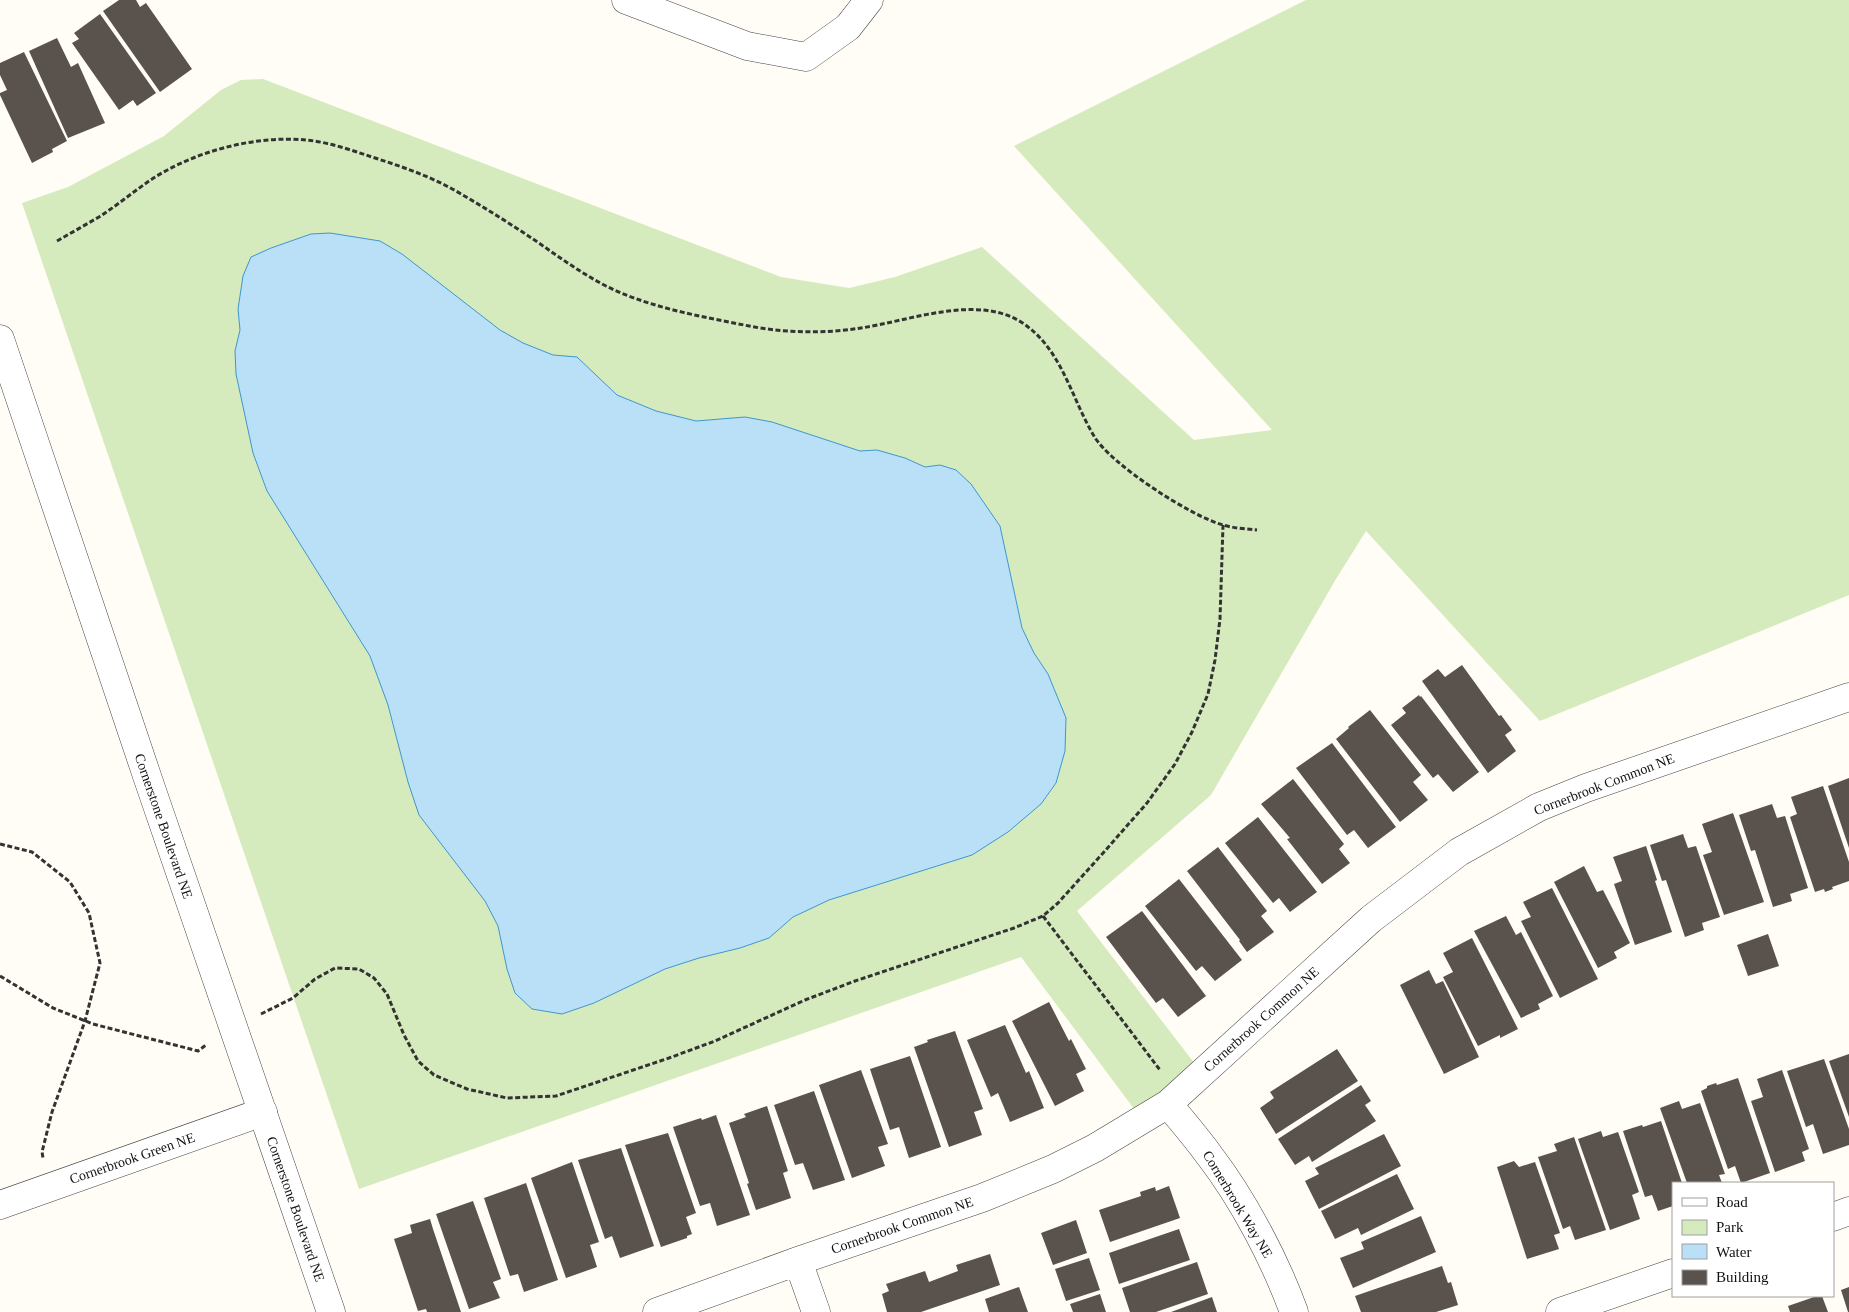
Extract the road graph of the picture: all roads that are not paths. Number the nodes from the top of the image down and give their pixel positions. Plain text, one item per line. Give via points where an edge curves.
1 (626, 0) edge
2 (869, 0) edge
3 (0, 339) edge
4 (1849, 697) edge
5 (1173, 1099) junction
6 (263, 1112) junction
7 (0, 1205) edge
8 (1849, 1211) edge
9 (1834, 1217) edge
10 (798, 1261) junction
11 (1672, 1273) edge
12 (331, 1312) edge
13 (657, 1312) edge
14 (816, 1312) edge
15 (1294, 1312) edge
16 (1560, 1312) edge

1 - 2 street via 747,46 806,57 848,26
3 - 6 street, Cornerstone Boulevard NE
4 - 5 street, Cornerbrook Common NE via 1586,788 1539,807 1496,830 1460,852 1371,919
5 - 10 street, Cornerbrook Common NE via 1095,1148 1021,1183
5 - 15 street, Cornerbrook Way NE via 1262,1240
6 - 7 street, Cornerbrook Green NE
6 - 12 street, Cornerstone Boulevard NE
8 - 9 street
10 - 13 street, Cornerbrook Common NE
10 - 14 street
11 - 16 street

